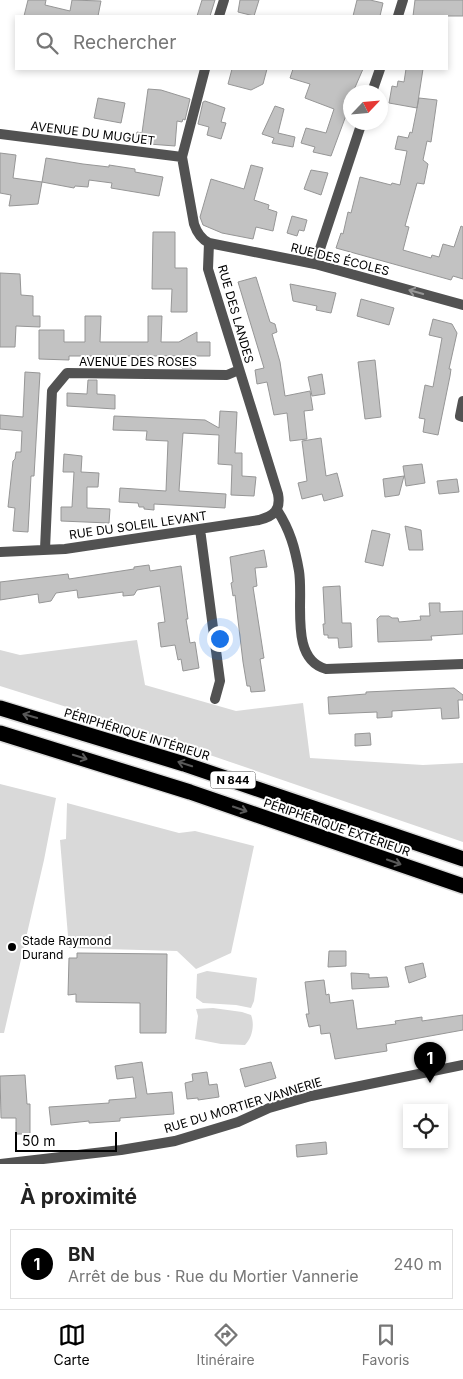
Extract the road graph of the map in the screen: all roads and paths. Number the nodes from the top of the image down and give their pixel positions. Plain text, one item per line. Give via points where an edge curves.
1 (224, 0) edge
2 (403, 0) edge
3 (219, 15) edge
4 (398, 15) edge
5 (205, 70) edge
6 (380, 70) edge
7 (374, 85) edge
8 (359, 130) edge
9 (0, 134) edge
10 (182, 157) junction
11 (209, 244) junction
12 (315, 264) junction
13 (463, 305) edge
14 (239, 370) junction
15 (463, 401) edge
16 (463, 417) edge
17 (277, 510) junction
18 (200, 529) junction
19 (45, 549) junction
20 (0, 552) edge
21 (463, 664) edge
22 (215, 699) dead end
23 (0, 708) edge
24 (0, 733) edge
25 (463, 859) edge
26 (463, 886) edge
27 (463, 1065) edge
28 (0, 1164) edge

1 - 3 street
2 - 4 street
5 - 10 street
6 - 7 street
8 - 12 street
9 - 10 street, AVENUE DU MUGUET
10 - 11 street via 197,232
11 - 12 street, RUE DES ÉCOLES
11 - 14 street, RUE DES LANDES via 208,269
13 -> 12 street, RUE DES ÉCOLES
14 - 17 street, RUE DES LANDES via 278,494
14 - 19 street, AVENUE DES ROSES via 226,375 68,373 52,391
15 - 16 street via 460,416
17 - 18 street, RUE DU SOLEIL LEVANT via 258,520
17 - 21 street via 290,532 295,550 302,592 301,637 304,648 320,668
18 - 19 street, RUE DU SOLEIL LEVANT
18 - 22 street via 220,681
19 - 20 street, RUE DU SOLEIL LEVANT
25 -> 23 highway, PÉRIPHÉRIQUE INTÉRIEUR / N 844 via 184,764
24 -> 26 highway, PÉRIPHÉRIQUE EXTÉRIEUR / N 844 via 190,792
27 - 28 street, RUE DU MORTIER VANNERIE via 311,1096 175,1141

